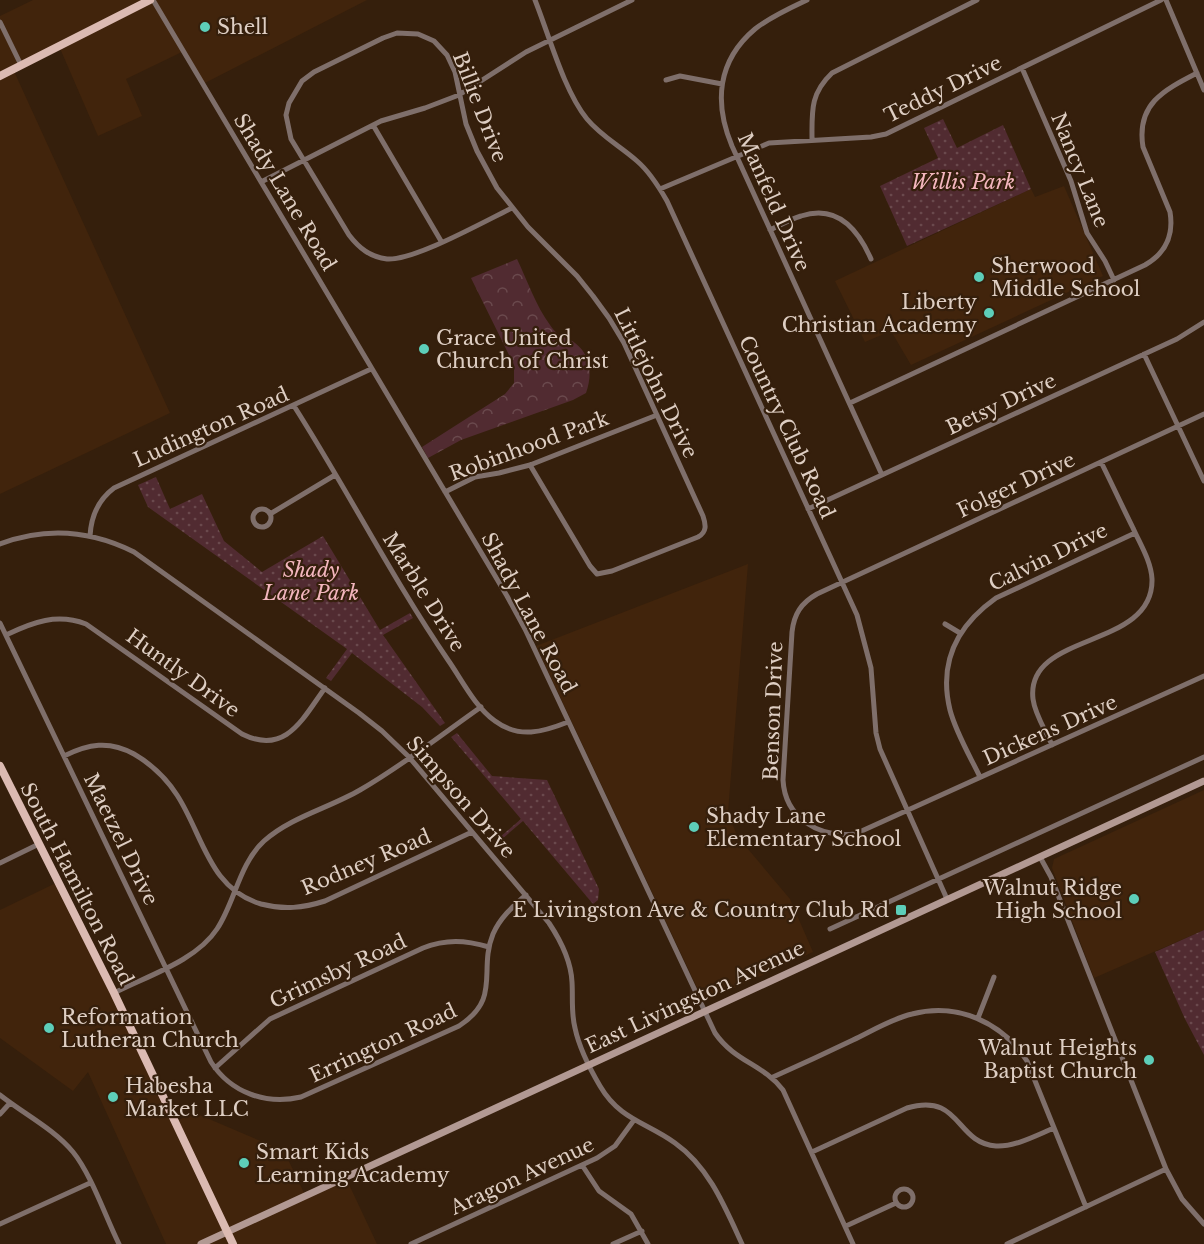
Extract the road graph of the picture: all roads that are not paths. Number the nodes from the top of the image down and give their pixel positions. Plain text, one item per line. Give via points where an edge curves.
1 (152, 0) edge
2 (535, 0) edge
3 (632, 0) edge
4 (807, 0) edge
5 (977, 0) edge
6 (1161, 0) edge
7 (1166, 0) edge
8 (0, 22) edge
9 (551, 41) junction
10 (21, 65) junction
11 (1022, 68) junction
12 (1197, 73) junction
13 (0, 76) edge
14 (666, 80) dead end
15 (722, 84) junction
16 (1204, 90) edge
17 (459, 95) junction
18 (373, 125) junction
19 (812, 140) junction
20 (736, 156) junction
21 (304, 160) junction
22 (261, 182) junction
23 (660, 189) junction
24 (512, 208) junction
25 (770, 230) junction
26 (441, 241) junction
27 (871, 259) dead end
28 (1114, 280) junction
29 (1204, 322) edge
30 (1144, 354) junction
31 (371, 369) junction
32 (850, 403) junction
33 (294, 406) junction
34 (1204, 414) edge
35 (657, 415) junction
36 (1178, 426) junction
37 (1101, 462) junction
38 (530, 465) junction
39 (335, 475) junction
40 (882, 475) junction
41 (1204, 481) edge
42 (445, 492) junction
43 (808, 509) junction
44 (270, 514) dead end
45 (1135, 532) junction
46 (90, 536) junction
47 (0, 544) edge
48 (842, 583) junction
49 (0, 623) edge
50 (945, 624) dead end
51 (960, 633) junction
52 (6, 635) junction
53 (1204, 676) edge
54 (324, 688) junction
55 (481, 707) junction
56 (568, 722) junction
57 (1052, 746) junction
58 (64, 756) junction
59 (409, 757) junction
60 (1204, 757) edge
61 (0, 766) edge
62 (980, 777) junction
63 (1204, 781) edge
64 (908, 811) junction
65 (472, 832) junction
66 (39, 844) junction
67 (1041, 857) junction
68 (0, 863) edge
69 (939, 880) junction
70 (235, 892) junction
71 (525, 895) junction
72 (947, 899) junction
73 (830, 930) dead end
74 (489, 946) junction
75 (166, 967) junction
76 (994, 976) dead end
77 (114, 993) junction
78 (704, 1011) junction
79 (978, 1018) junction
80 (590, 1065) junction
81 (215, 1068) junction
82 (773, 1077) junction
83 (0, 1095) edge
84 (10, 1103) junction
85 (0, 1114) edge
86 (634, 1120) junction
87 (1054, 1128) junction
88 (812, 1152) junction
89 (582, 1165) junction
90 (1166, 1169) junction
91 (90, 1183) junction
92 (896, 1203) dead end
93 (1086, 1207) junction
94 (0, 1224) edge
95 (1204, 1224) edge
96 (846, 1226) junction
97 (642, 1231) junction
98 (228, 1232) junction
99 (422, 1242) edge
100 (119, 1244) edge
101 (201, 1244) edge
102 (233, 1244) edge
103 (411, 1244) edge
104 (613, 1244) edge
105 (648, 1244) edge
106 (742, 1244) edge
107 (854, 1244) edge
108 (1007, 1244) edge

1 - 10 main road
1 - 22 street, Shady Lane Road
2 - 9 street, Country Club Road
3 - 9 street
4 - 15 street, Manfeld Drive via 755,28 729,63
5 - 19 street via 832,73 820,86 813,104
6 - 11 street, Teddy Drive
7 - 12 street
8 - 10 street
9 - 17 street via 507,62
9 - 23 street, Country Club Road via 585,117 639,162
10 - 13 main road
11 - 19 street, Teddy Drive via 886,134
11 - 28 street, Nancy Lane via 1073,187 1081,220
12 - 16 street
12 - 28 street via 1156,98 1142,131 1146,157 1170,212 1169,241 1153,261
14 - 15 street via 680,76
15 - 20 street, Manfeld Drive via 722,119
17 - 18 street
17 - 21 street, Billie Drive via 453,66 434,41 404,33 383,38 302,81 286,115 288,130
17 - 24 street, Billie Drive via 477,151
18 - 21 street
18 - 26 street
19 - 20 street, Teddy Drive via 769,143
20 - 23 street, Teddy Drive
20 - 25 street, Manfeld Drive
21 - 22 street
21 - 26 street via 348,236 369,254 396,258
22 - 31 street, Shady Lane Road
23 - 43 street, Country Club Road
24 - 26 street
24 - 35 street, Littlejohn Drive via 577,276 609,318
25 - 27 street via 802,216 826,214 849,224
25 - 32 street, Manfeld Drive
28 - 32 street
29 - 30 street, Betsy Drive
30 - 36 street
30 - 40 street, Betsy Drive
31 - 33 street, Ludington Road
31 - 42 street, Shady Lane Road
32 - 40 street, Manfeld Drive
33 - 39 street, Marble Drive
33 - 46 street, Ludington Road via 114,488 93,516
34 - 36 street, Folger Drive
35 - 38 street, Robinhood Park
35 - 38 street, Littlejohn Drive via 703,516 705,530 688,541 612,571 597,574 592,569
36 - 37 street, Folger Drive
36 - 41 street
37 - 45 street
37 - 48 street, Folger Drive
38 - 42 street, Robinhood Park via 476,477
39 - 44 street
39 - 55 street, Marble Drive via 433,637
40 - 43 street, Betsy Drive
42 - 56 street, Shady Lane Road via 512,604
43 - 48 street, Country Club Road
45 - 51 street, Calvin Drive via 996,597
45 - 57 street via 1152,579 1141,611 1120,626 1056,656 1045,664 1035,681 1034,705
46 - 47 street, Simpson Drive via 55,532
46 - 54 street, Simpson Drive via 134,552
48 - 64 street, Country Club Road via 866,643 880,748
48 - 64 street, Benson Drive via 810,598 794,617 783,780 787,798 807,824 836,836 864,832
49 - 52 street, Maetzel Drive
50 - 51 street
51 - 62 street, Calvin Drive via 948,669 948,695 954,719
52 - 54 street, Huntly Drive via 51,618 86,624 252,739 273,740 287,735
52 - 58 street, Maetzel Drive
53 - 57 street, Dickens Drive
54 - 59 street, Simpson Drive via 382,731
55 - 56 street, Marble Drive via 495,722 516,732 538,732
55 - 59 street
56 - 78 street, Shady Lane Road
57 - 62 street, Dickens Drive
58 - 70 street via 83,747 108,745 129,751 150,765 177,795 214,867
58 - 75 street, Maetzel Drive
59 - 65 street, Simpson Drive
59 - 70 street via 361,790 271,836 252,856
60 - 69 street
61 - 66 main road, South Hamilton Road
62 - 64 street, Dickens Drive
63 - 67 main road, East Livingston Avenue
64 - 69 street, Country Club Road
65 - 70 street, Rodney Road via 308,906 271,906
65 - 71 street, Simpson Drive
66 - 68 street
66 - 77 main road, South Hamilton Road
67 - 72 main road, East Livingston Avenue
67 - 90 street
69 - 72 street, Country Club Road
69 - 73 street
70 - 75 street via 210,939 186,958
71 - 74 street, Errington Road via 499,922
71 - 80 street, Simpson Drive via 549,924 564,951 572,980 575,1027
72 - 78 main road, East Livingston Avenue
74 - 81 street, Grimsby Road via 459,940 423,948 270,1019
74 - 81 street, Errington Road via 486,992 469,1020 313,1093 288,1100 262,1099 236,1087
75 - 77 street
75 - 81 street, Maetzel Drive
76 - 79 street
77 - 98 main road, South Hamilton Road
78 - 80 main road, East Livingston Avenue
78 - 82 street, Shady Lane Road via 730,1051
79 - 82 street via 951,1011 912,1014
79 - 87 street via 1000,1030 1023,1055
80 - 86 street, Simpson Drive via 609,1101
80 - 98 main road, East Livingston Avenue
82 - 88 street, Shady Lane Road via 791,1105
83 - 84 street
84 - 85 street
84 - 91 street via 72,1150
86 - 89 street, Aragon Avenue via 615,1146
86 - 106 street, Simpson Drive via 675,1143 701,1167
87 - 88 street via 1014,1144 995,1146 971,1136 948,1111 922,1104
87 - 93 street
88 - 96 street, Shady Lane Road
89 - 97 street via 599,1191 631,1214
89 - 99 street, Aragon Avenue
90 - 93 street
90 - 95 street via 1182,1199
91 - 94 street
91 - 100 street
92 - 96 street
93 - 108 street
96 - 107 street, Shady Lane Road
97 - 104 street
97 - 105 street
98 - 101 main road, East Livingston Avenue
98 - 102 main road, South Hamilton Road
99 - 103 street, Aragon Avenue

